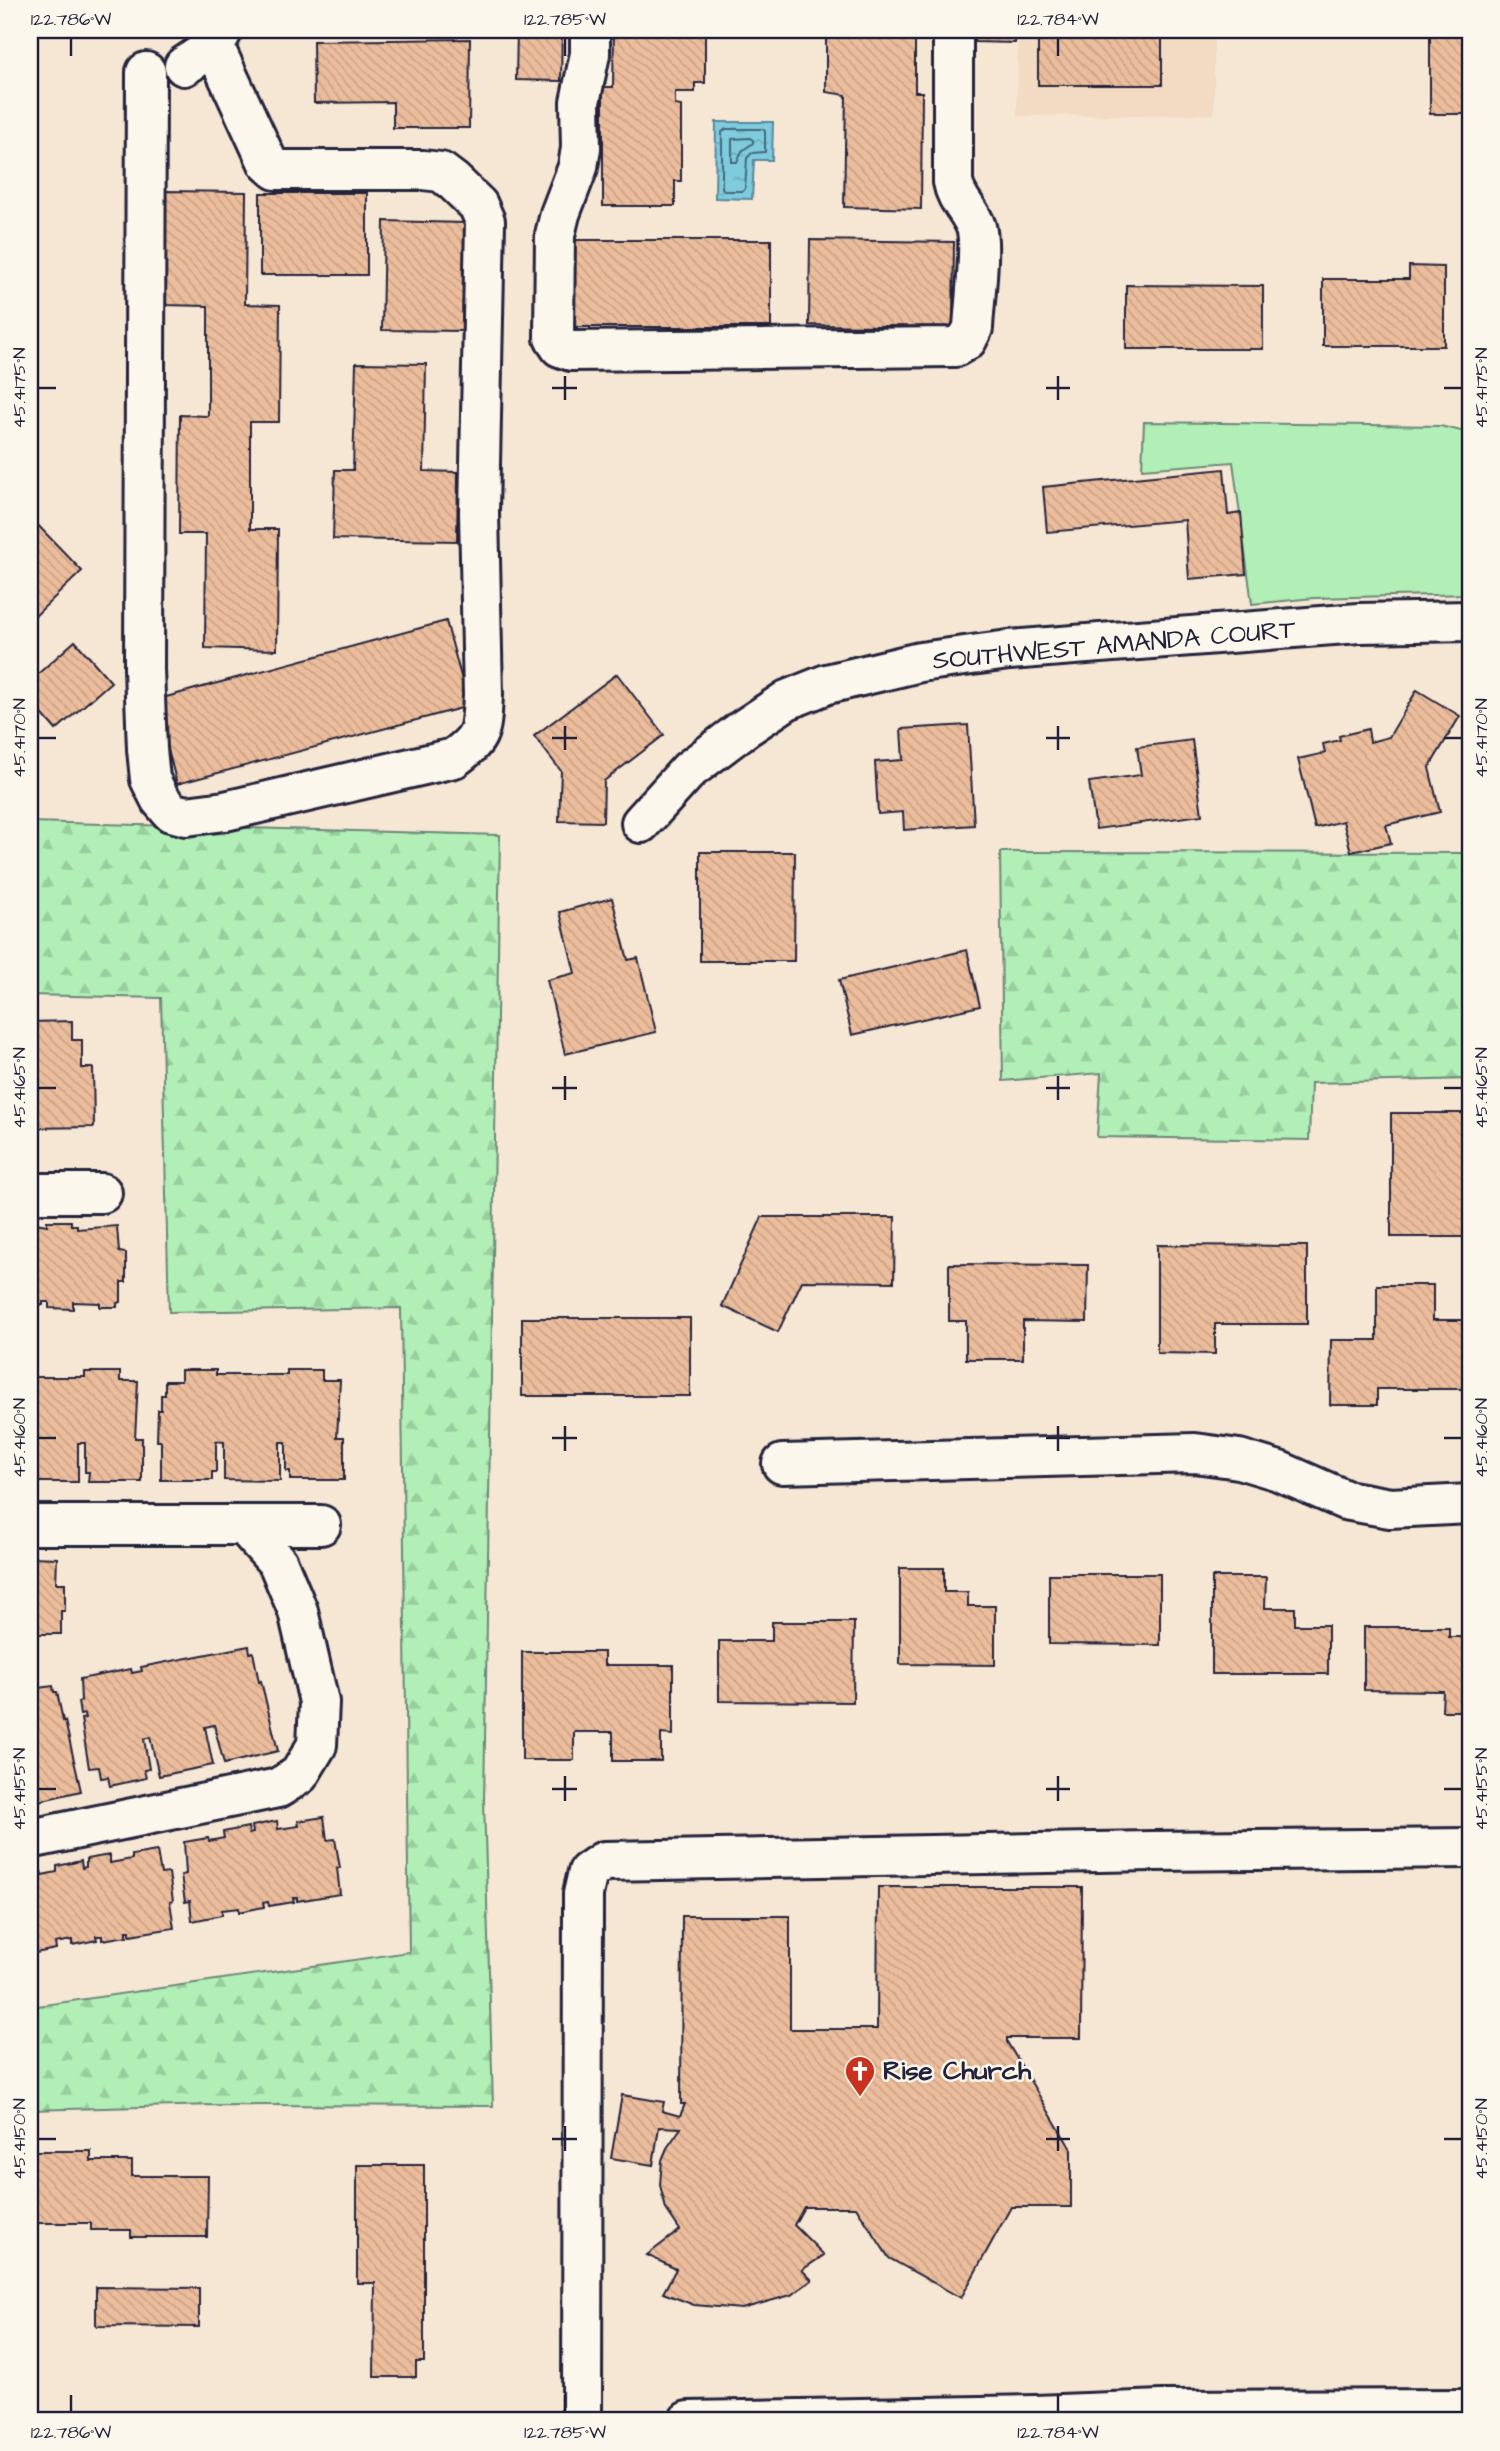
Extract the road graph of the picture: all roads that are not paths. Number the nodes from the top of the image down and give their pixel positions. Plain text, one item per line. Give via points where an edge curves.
1 (590, 30) edge
2 (953, 30) edge
3 (207, 47) edge
4 (146, 72) dead end
5 (1470, 621) edge
6 (640, 823) dead end
7 (30, 1193) edge
8 (102, 1193) dead end
9 (782, 1464) dead end
10 (1470, 1504) edge
11 (30, 1525) edge
12 (244, 1525) junction
13 (321, 1525) dead end
14 (30, 1839) edge
15 (1470, 1848) edge
16 (1470, 2409) edge
17 (582, 2421) edge
18 (688, 2421) edge

1 - 2 street via 580,102 578,167 555,235 554,338 570,351 955,347 967,340 973,328 977,237 974,221 953,182
3 - 4 street via 268,163 276,170 441,172 478,205 485,221 479,513 483,695 474,743 454,758 186,816 171,812 150,779 144,669
5 - 6 street, SOUTHWEST AMANDA COURT via 1359,623 1009,650 920,663 827,684 787,700 742,730 689,770
7 - 8 street
9 - 10 street via 1195,1453 1279,1471 1345,1500 1390,1508
11 - 12 street
12 - 13 street
12 - 14 street via 278,1563 298,1611 319,1702 317,1745 299,1775 278,1788
15 - 17 street via 604,1861 588,1872 583,1894
16 - 18 street via 1162,2410

